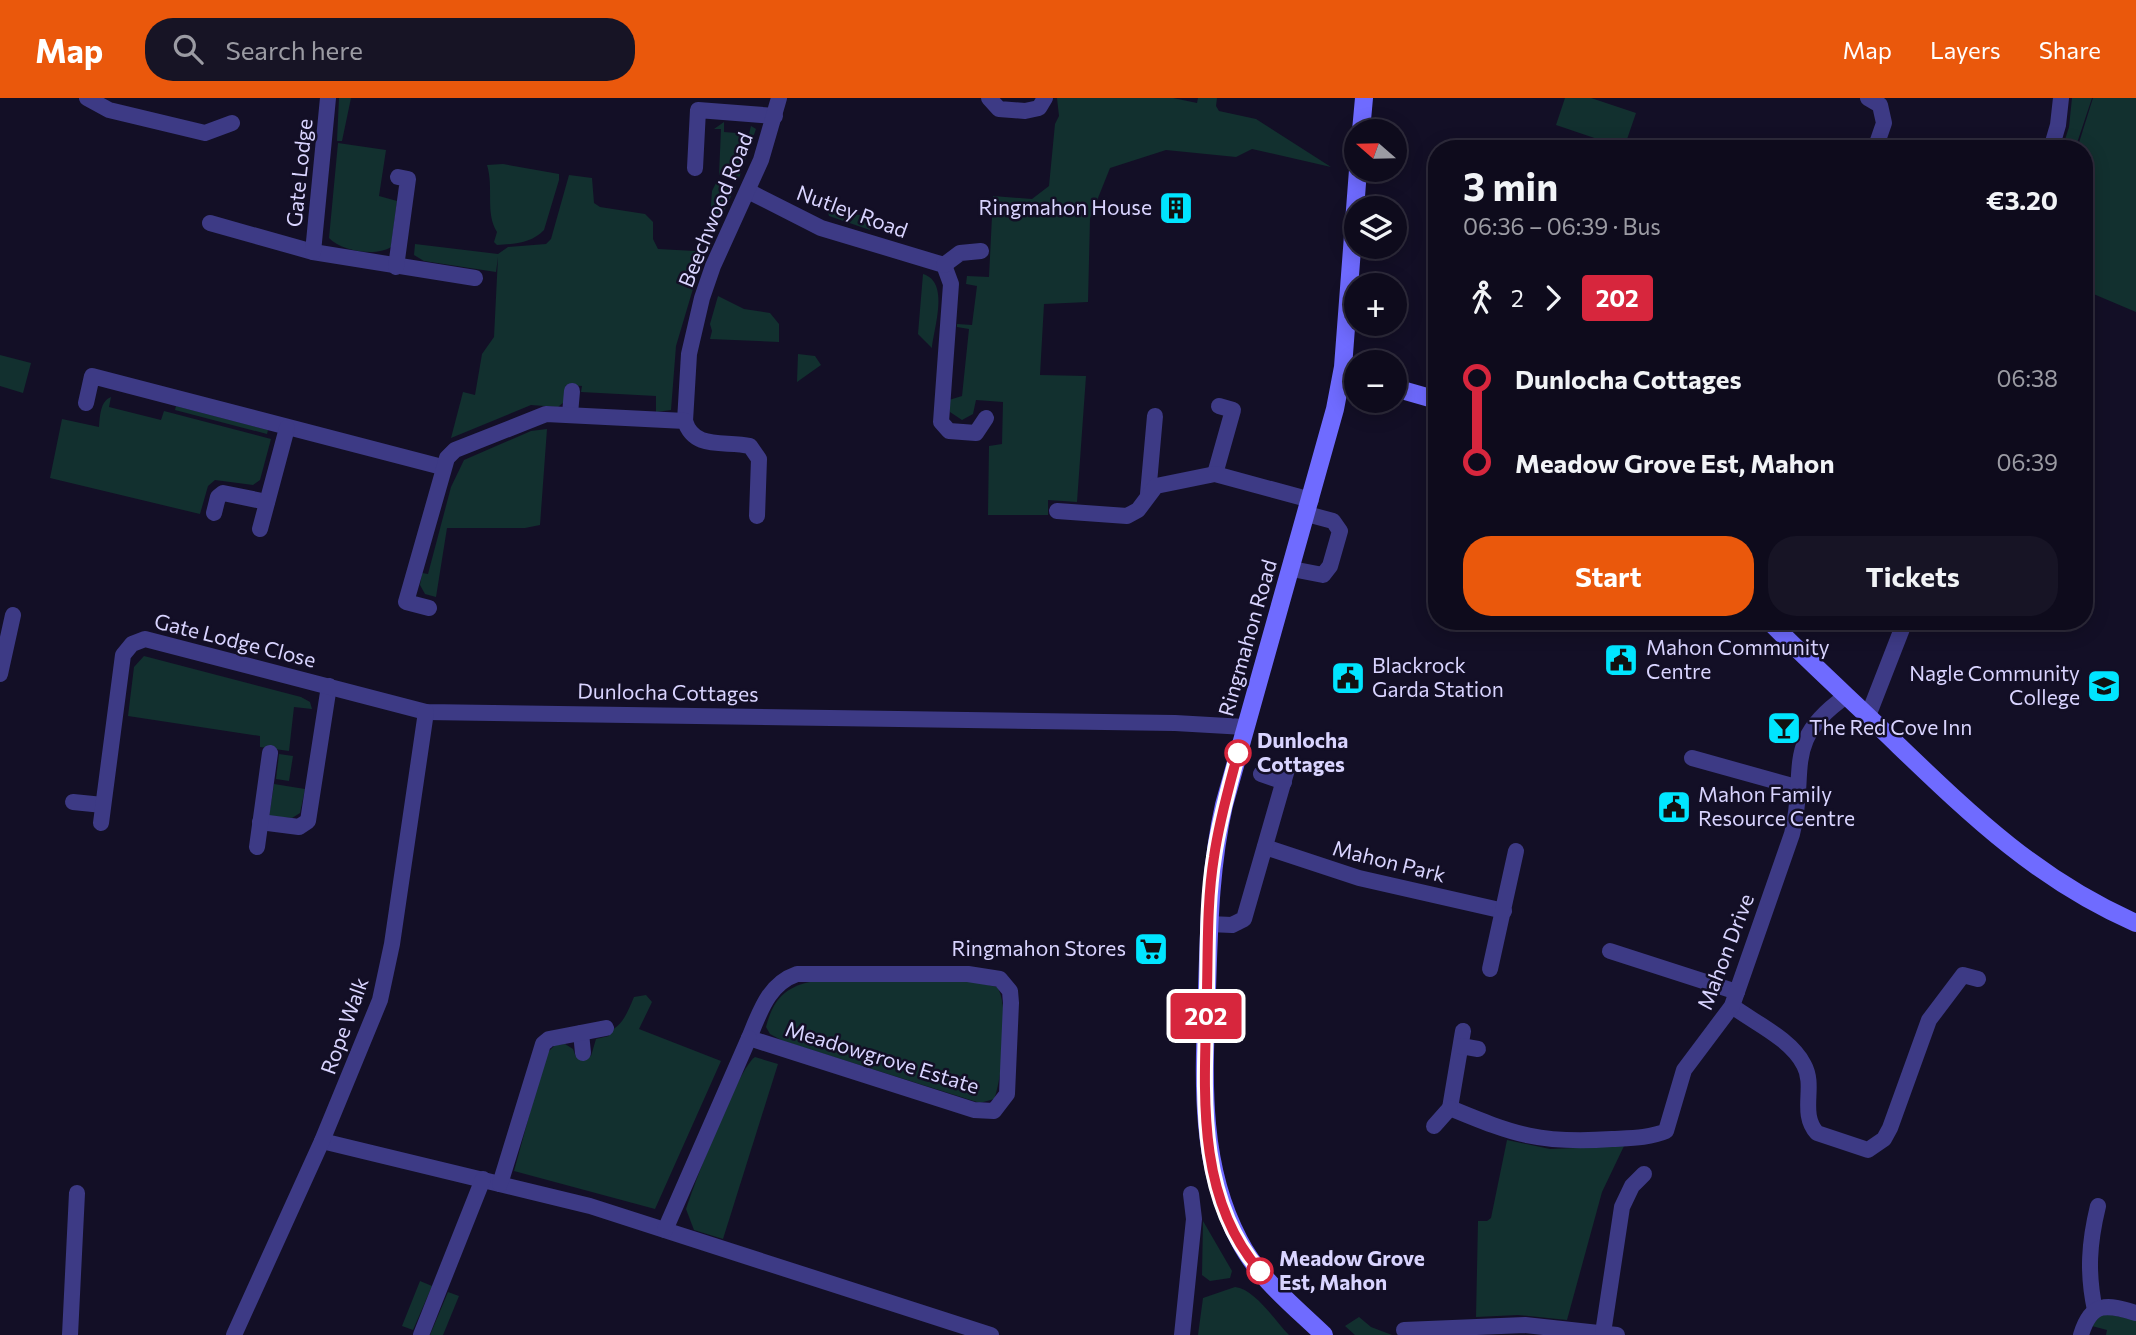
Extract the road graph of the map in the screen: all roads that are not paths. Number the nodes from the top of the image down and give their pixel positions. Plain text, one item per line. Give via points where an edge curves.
1 (87, 98) edge
2 (328, 98) edge
3 (779, 98) edge
4 (989, 98) edge
5 (1045, 98) edge
6 (1364, 98) edge
7 (1868, 98) edge
8 (2061, 98) edge
9 (697, 104) edge
10 (775, 116) junction
11 (1362, 119) edge
12 (232, 123) dead end
13 (1877, 140) edge
14 (2054, 140) edge
15 (695, 169) dead end
16 (398, 177) dead end
17 (1357, 182) edge
18 (748, 191) junction
19 (210, 223) dead end
20 (981, 251) dead end
21 (313, 252) junction
22 (944, 265) junction
23 (396, 267) junction
24 (475, 278) dead end
25 (1350, 350) edge
26 (572, 391) dead end
27 (1407, 391) edge
28 (1344, 396) edge
29 (1428, 397) edge
30 (86, 402) dead end
31 (1226, 408) dead end
32 (570, 414) junction
33 (1155, 416) dead end
34 (986, 418) dead end
35 (684, 421) junction
36 (287, 428) junction
37 (442, 467) junction
38 (1214, 474) junction
39 (1148, 494) junction
40 (267, 502) junction
41 (1309, 507) junction
42 (1057, 510) dead end
43 (214, 513) dead end
44 (757, 516) dead end
45 (260, 529) dead end
46 (1292, 569) junction
47 (429, 608) dead end
48 (13, 615) dead end
49 (1778, 630) edge
50 (1901, 630) edge
51 (0, 674) edge
52 (329, 686) junction
53 (1845, 697) junction
54 (426, 712) junction
55 (1868, 716) junction
56 (1245, 727) junction
57 (270, 752) dead end
58 (1692, 758) dead end
59 (1261, 774) dead end
60 (1796, 787) junction
61 (73, 802) dead end
62 (103, 805) junction
63 (260, 822) junction
64 (101, 823) dead end
65 (257, 847) dead end
66 (1265, 847) junction
67 (1516, 851) dead end
68 (1504, 911) junction
69 (2136, 923) edge
70 (1209, 924) junction
71 (1610, 951) dead end
72 (1490, 969) dead end
73 (1978, 979) dead end
74 (1734, 999) junction
75 (606, 1028) dead end
76 (581, 1033) junction
77 (749, 1038) junction
78 (1478, 1049) dead end
79 (583, 1053) dead end
80 (1450, 1108) junction
81 (1434, 1126) dead end
82 (322, 1141) junction
83 (1644, 1174) dead end
84 (483, 1179) junction
85 (500, 1184) junction
86 (77, 1194) dead end
87 (1191, 1194) dead end
88 (2098, 1206) dead end
89 (665, 1230) junction
90 (2095, 1310) junction
91 (2136, 1313) edge
92 (1404, 1330) dead end
93 (1610, 1334) edge
94 (70, 1335) edge
95 (234, 1335) edge
96 (421, 1335) edge
97 (991, 1335) edge
98 (1182, 1335) edge
99 (1324, 1335) edge
100 (2081, 1335) edge

1 - 12 street via 102,108 205,133
2 - 21 street, Gate Lodge
3 - 10 street, Beechwood Road
4 - 5 street via 999,109 1025,111 1039,108
6 - 11 street
7 - 13 street via 1880,104 1884,116
8 - 14 street
9 - 10 street
9 - 15 street
10 - 18 street, Beechwood Road
16 - 23 street via 408,179
17 - 25 street, Ringmahon Road
18 - 22 street, Nutley Road via 821,228
18 - 35 street, Beechwood Road via 702,298 690,354
19 - 21 street, Gate Lodge
20 - 22 street via 960,253
21 - 23 street, Gate Lodge
22 - 34 street via 951,292 941,422 949,431 976,433
23 - 24 street, Gate Lodge
26 - 32 street
27 - 29 street
28 - 41 street, Ringmahon Road
30 - 36 street via 92,376
31 - 38 street
32 - 35 street
32 - 37 street via 538,416 455,450
33 - 39 street
35 - 44 street via 689,433 699,440 754,449 759,459
36 - 37 street
36 - 40 street
37 - 47 street via 405,602
38 - 39 street via 1164,483
38 - 41 street
39 - 42 street via 1138,510 1127,516
40 - 43 street via 223,493
40 - 45 street
41 - 46 street, Ringmahon Road
41 - 46 street via 1333,521 1340,531 1323,575
46 - 56 street, Ringmahon Road
48 - 51 street
49 - 53 street
50 - 55 street
52 - 54 street, Gate Lodge Close
52 - 62 street, Gate Lodge Close via 152,639 138,641 123,655
52 - 63 street via 307,821 299,827
53 - 55 street
53 - 60 street, Mahon Drive via 1816,720 1807,736
54 - 56 street, Dunlocha Cottages via 1168,722
54 - 82 street, Rope Walk via 385,980
55 - 69 street via 2013,850 2089,902
56 - 70 street, Ringmahon Road via 1217,834
57 - 63 street
58 - 60 street
59 - 66 street via 1286,774
60 - 74 street, Mahon Drive via 1790,842
61 - 62 street
62 - 64 street, Gate Lodge Close
63 - 65 street
66 - 68 street, Mahon Park via 1359,878
66 - 70 street via 1244,919 1232,925
67 - 68 street
68 - 72 street
70 - 99 street, Ringmahon Road via 1206,1133 1215,1179 1233,1228 1252,1262
71 - 74 street
73 - 74 street via 1963,975 1935,1009 1890,1128 1884,1139 1868,1150 1817,1133 1807,1116 1809,1078 1800,1058
74 - 80 street, Mahon Drive via 1684,1070 1670,1124 1659,1134 1551,1142 1522,1136
75 - 76 street
76 - 79 street
76 - 85 street via 549,1040 539,1050
77 - 77 street, Meadowgrove Estate via 769,995 782,980 797,974 986,975 1006,984 1011,1001 1007,1094 1001,1106 987,1112
77 - 89 street, Meadowgrove Estate
78 - 80 street via 1462,1038
80 - 81 street
82 - 84 street
82 - 95 street, Rope Walk
83 - 93 street via 1622,1206
84 - 85 street
84 - 96 street
85 - 89 street
86 - 94 street
87 - 98 street via 1194,1219
88 - 90 street via 2089,1243
89 - 97 street
90 - 91 street via 2106,1306
90 - 100 street
92 - 93 street via 1525,1325

